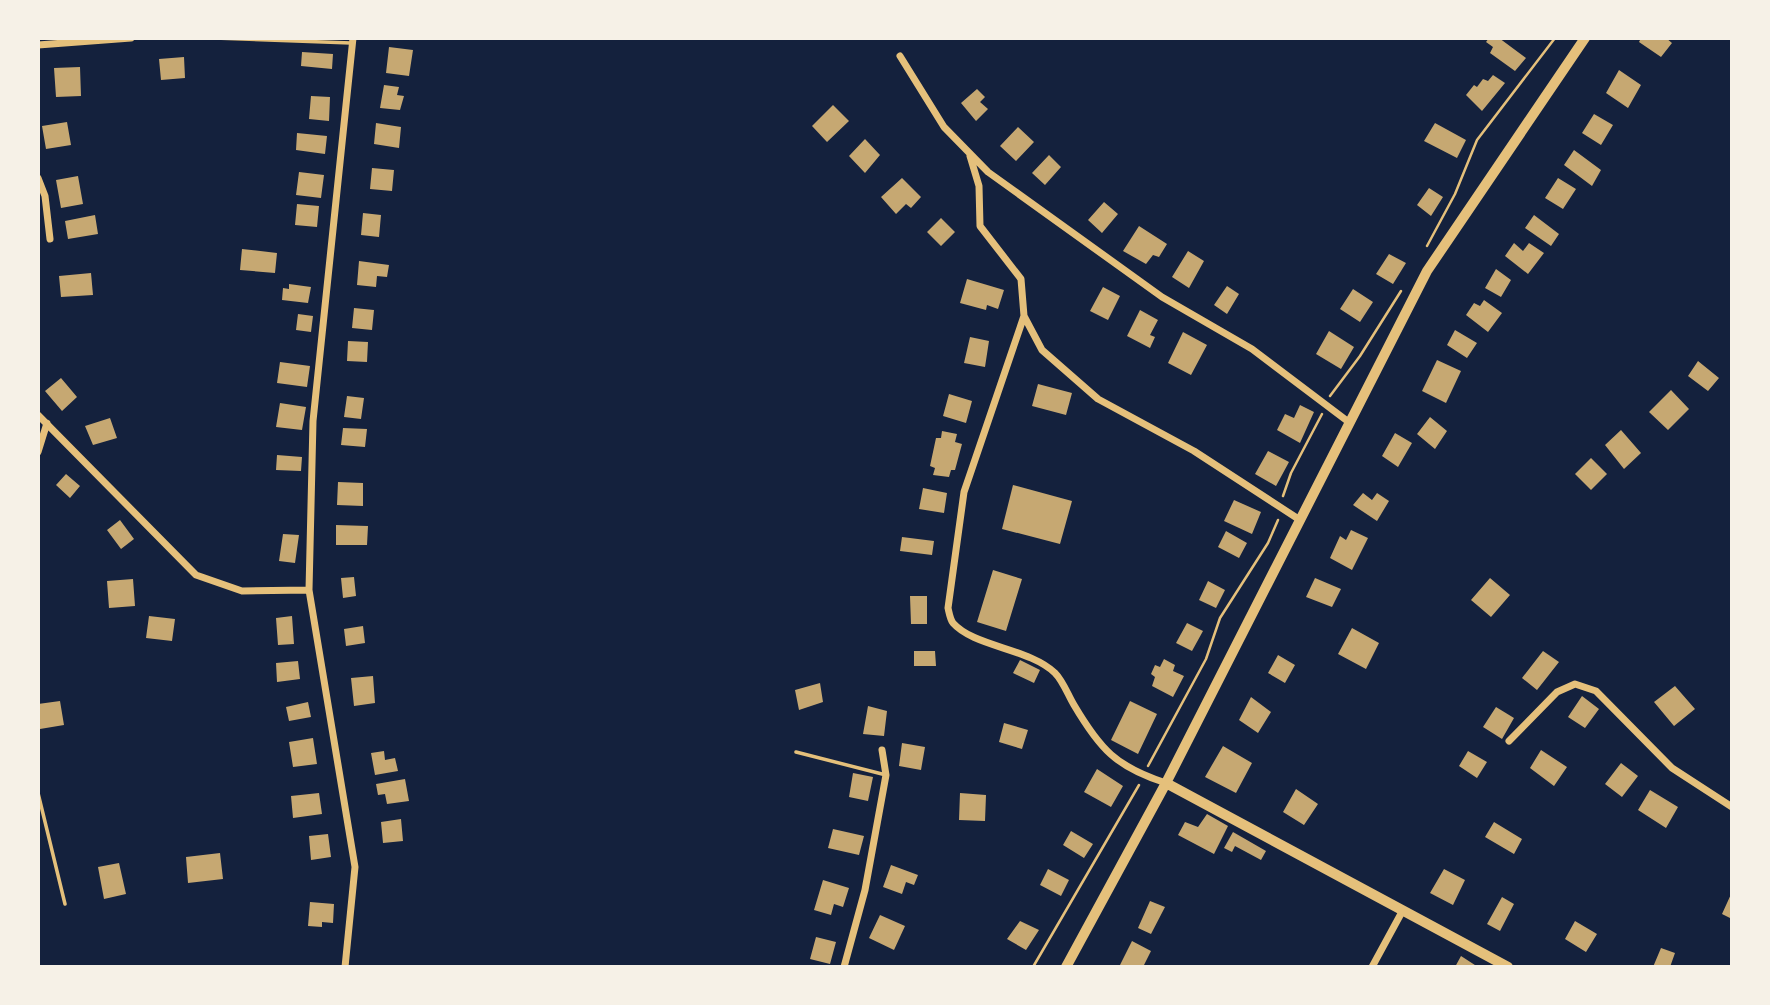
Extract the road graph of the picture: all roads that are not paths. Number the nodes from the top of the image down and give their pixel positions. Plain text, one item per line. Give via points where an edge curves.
1 (131, 38) edge
2 (214, 38) edge
3 (1586, 38) edge
4 (353, 41) edge
5 (38, 45) edge
6 (900, 55) dead end
7 (968, 152) junction
8 (38, 177) edge
9 (50, 239) dead end
10 (1024, 316) junction
11 (38, 415) edge
12 (1349, 423) junction
13 (47, 424) junction
14 (38, 452) edge
15 (1300, 520) junction
16 (309, 590) junction
17 (1509, 741) dead end
18 (882, 750) dead end
19 (796, 752) dead end
20 (886, 775) junction
21 (1166, 783) junction
22 (38, 793) edge
23 (1731, 807) edge
24 (65, 904) dead end
25 (1402, 910) junction
26 (345, 967) edge
27 (844, 967) edge
28 (1066, 967) edge
29 (1373, 967) edge
30 (1508, 967) edge

1 - 5 street
2 - 4 lane
3 - 12 street via 1427,271
4 - 16 street via 313,421
6 - 7 street via 944,127
7 - 10 street via 979,186 980,226 1021,279
7 - 12 street via 988,172 1108,258 1252,349
8 - 9 street
10 - 15 street via 1042,350 1098,399 1194,451
10 - 21 street via 964,492 948,608 952,622 1055,673 1093,737 1117,762
11 - 13 street
12 - 15 street
13 - 14 street
13 - 16 street via 196,575 242,591
15 - 21 street
16 - 26 street via 355,867
17 - 23 street via 1557,692 1576,684 1596,691 1672,768
18 - 20 street
19 - 20 lane
20 - 27 street via 865,890
21 - 25 street
21 - 28 street
22 - 24 lane
25 - 29 street
25 - 30 street

